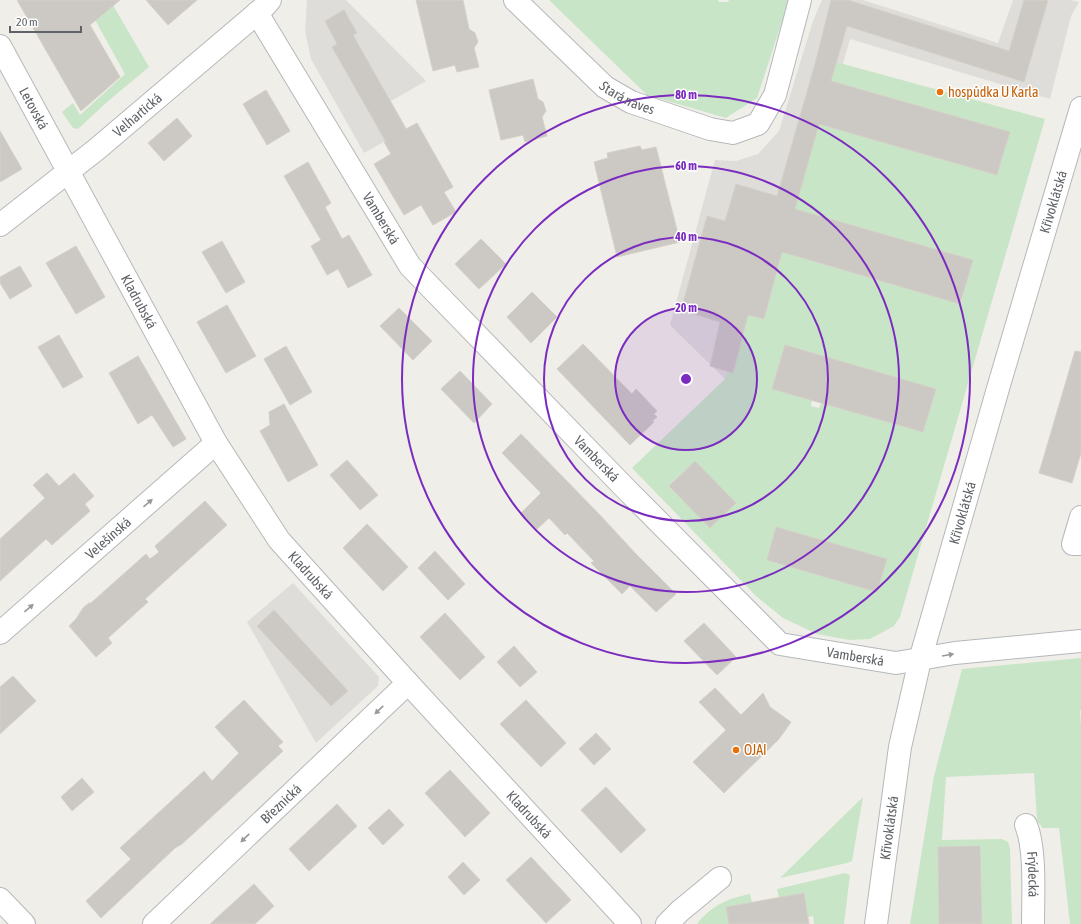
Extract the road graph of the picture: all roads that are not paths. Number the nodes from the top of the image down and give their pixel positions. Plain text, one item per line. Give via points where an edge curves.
1 (515, 0) edge
2 (800, 0) edge
3 (264, 7) edge
4 (0, 46) edge
5 (1081, 108) edge
6 (68, 171) junction
7 (0, 225) edge
8 (216, 443) junction
9 (1081, 517) edge
10 (1081, 544) edge
11 (0, 634) edge
12 (1081, 641) edge
13 (920, 660) junction
14 (408, 683) junction
15 (1026, 825) dead end
16 (720, 878) dead end
17 (0, 899) edge
18 (24, 924) edge
19 (154, 924) edge
20 (630, 924) edge
21 (667, 924) edge
22 (876, 924) edge
23 (1033, 924) edge

1 - 2 street, Stará náves via 605,87 631,102 710,129 733,133 758,124 775,95
3 - 6 street, Velhartická
3 - 13 street, Vamberská via 410,266 780,644 896,663
4 - 6 street, Letovská
5 - 13 street, Křivoklátská
6 - 7 street, Velhartická
6 - 8 street, Kladrubská
11 -> 8 street, Velešínská
8 - 14 street, Kladrubská via 279,540
9 - 10 street via 1073,544
13 -> 12 street, Vamberská via 955,653
13 - 22 street, Křivoklátská via 900,746
14 -> 19 street, Březnická
14 - 20 street, Kladrubská
15 - 23 street, Frýdecká via 1030,835
16 - 21 street
17 - 18 street

